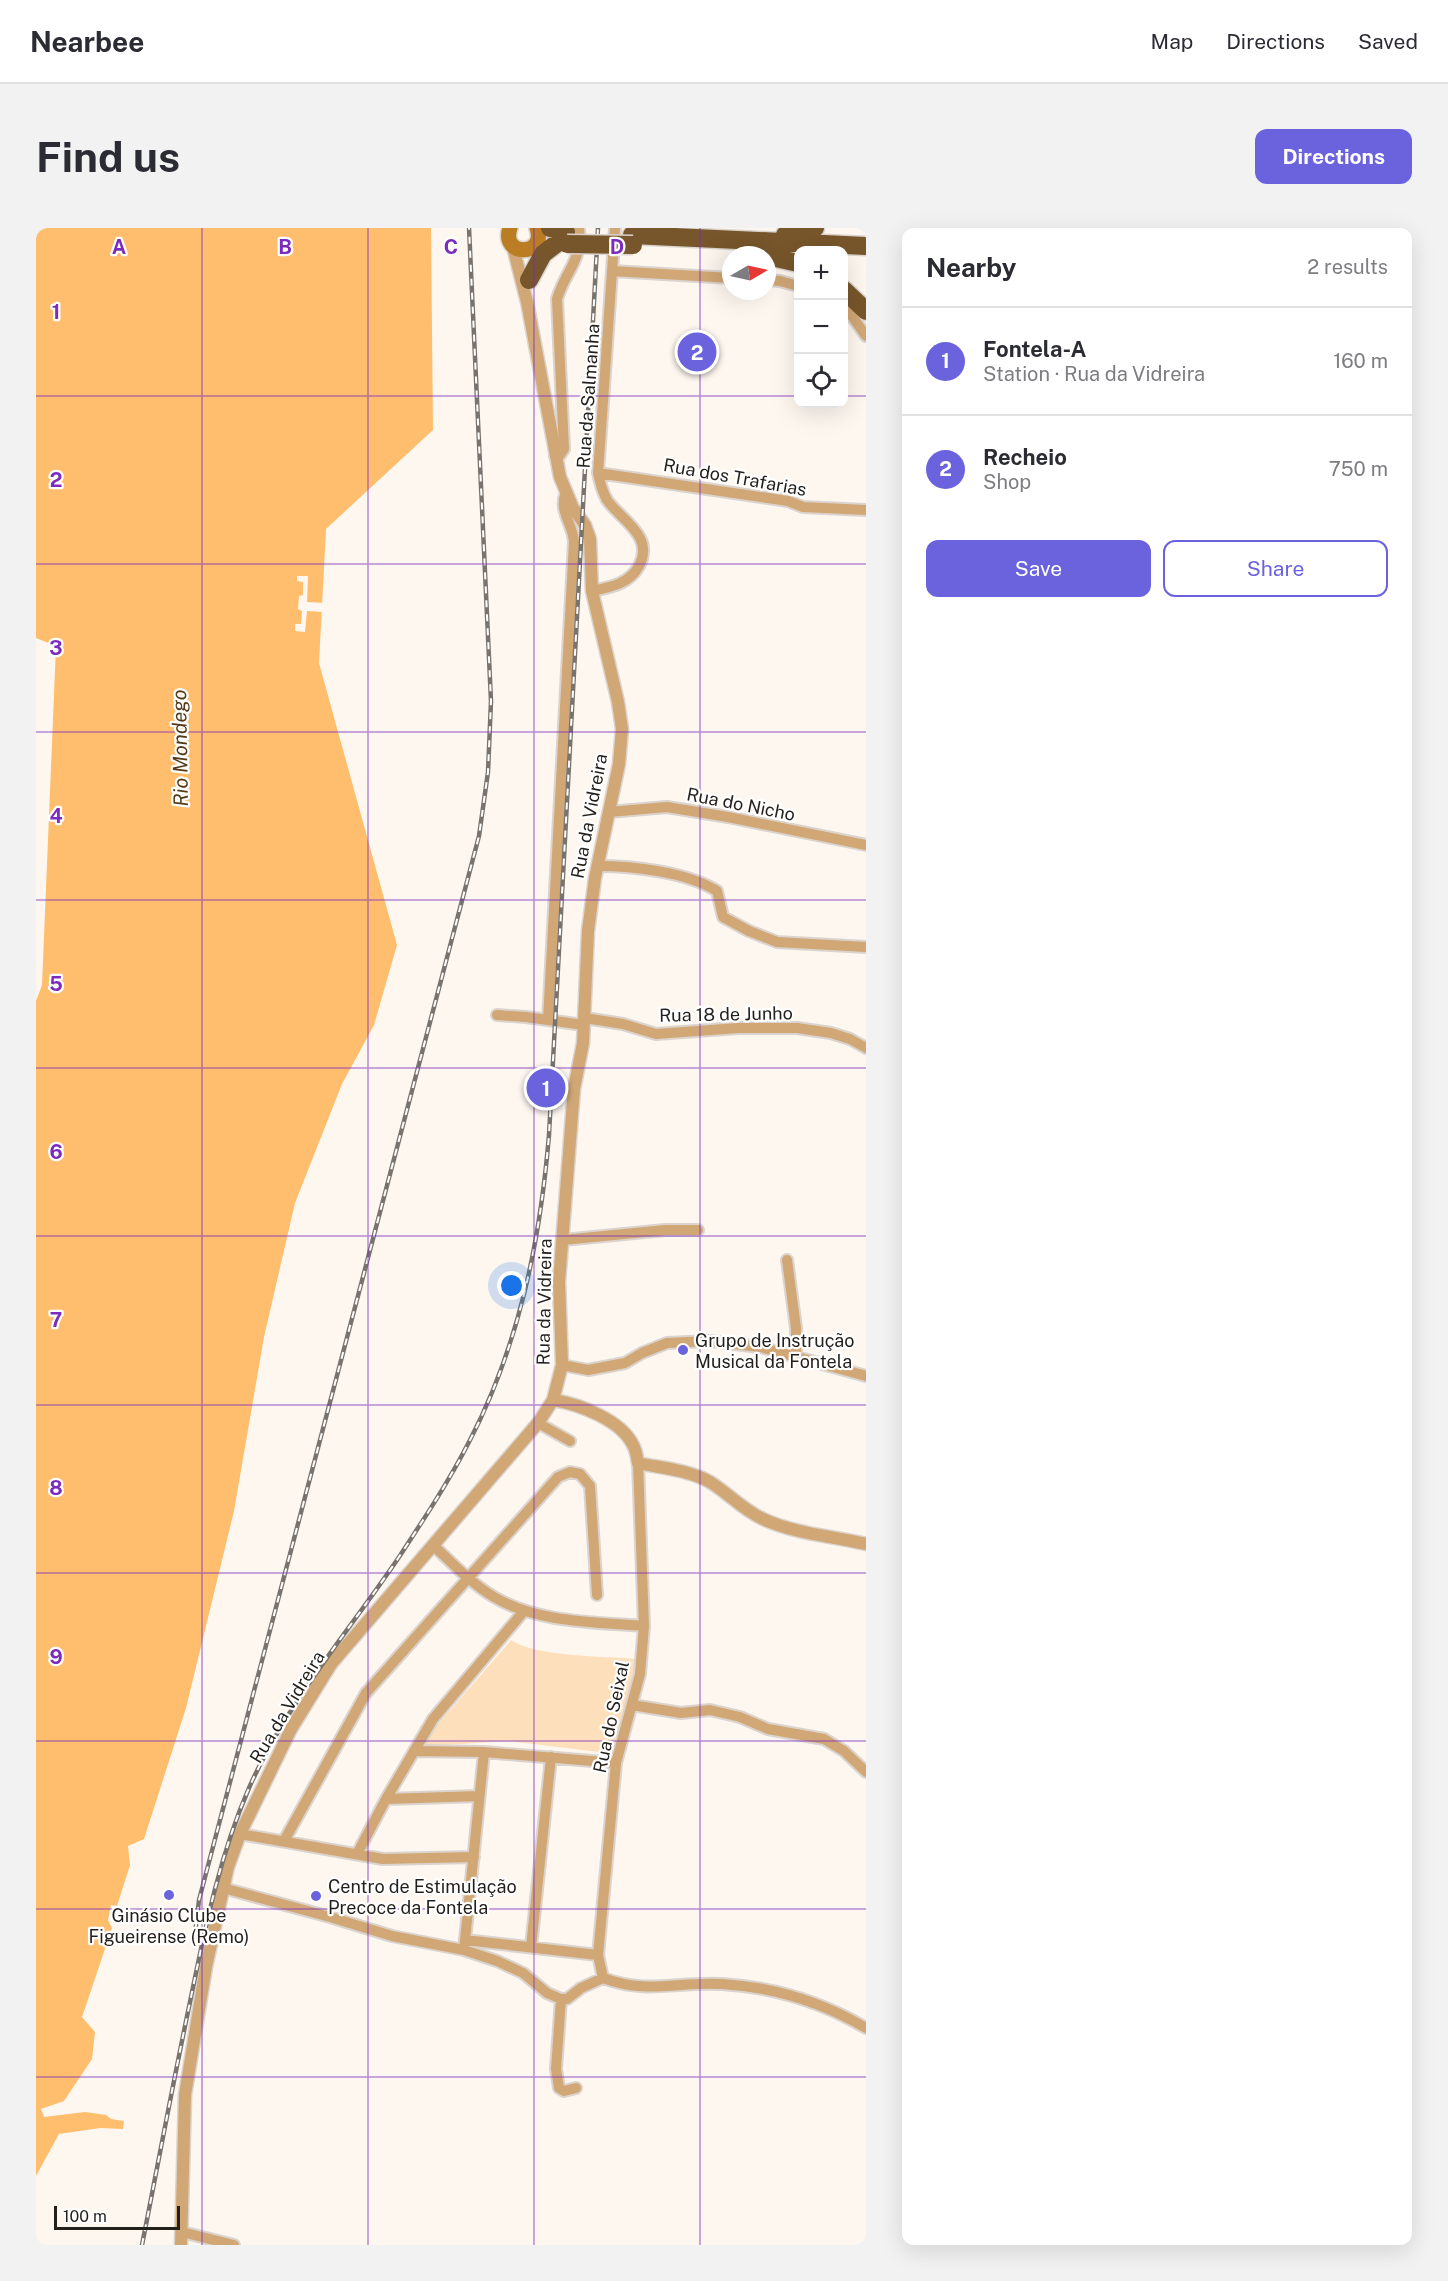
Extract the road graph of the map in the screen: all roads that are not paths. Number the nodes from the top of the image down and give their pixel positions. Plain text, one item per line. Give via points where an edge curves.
1 (510, 228) edge
2 (815, 228) edge
3 (564, 235) edge
4 (627, 236) edge
5 (731, 239) junction
6 (535, 240) edge
7 (513, 246) junction
8 (866, 246) edge
9 (722, 249) edge
10 (794, 253) edge
11 (776, 254) edge
12 (848, 255) edge
13 (866, 256) edge
14 (776, 258) edge
15 (794, 262) edge
16 (612, 271) junction
17 (722, 277) edge
18 (529, 280) junction
19 (776, 282) edge
20 (794, 285) edge
21 (848, 295) edge
22 (527, 302) junction
23 (866, 311) edge
24 (848, 313) edge
25 (866, 336) edge
26 (555, 456) junction
27 (598, 473) junction
28 (566, 493) junction
29 (866, 510) edge
30 (592, 591) junction
31 (609, 812) junction
32 (866, 845) edge
33 (597, 866) junction
34 (866, 947) edge
35 (497, 1015) dead end
36 (548, 1020) junction
37 (585, 1022) junction
38 (866, 1048) edge
39 (698, 1230) dead end
40 (563, 1240) junction
41 (787, 1260) dead end
42 (796, 1356) junction
43 (562, 1365) junction
44 (866, 1376) edge
45 (553, 1400) junction
46 (538, 1423) junction
47 (570, 1441) dead end
48 (638, 1463) junction
49 (866, 1544) edge
50 (434, 1546) junction
51 (469, 1579) junction
52 (597, 1595) dead end
53 (525, 1611) junction
54 (644, 1626) junction
55 (632, 1705) junction
56 (414, 1751) junction
57 (484, 1752) junction
58 (551, 1757) junction
59 (615, 1763) junction
60 (866, 1772) edge
61 (479, 1796) junction
62 (386, 1799) junction
63 (240, 1834) junction
64 (284, 1842) junction
65 (357, 1854) junction
66 (474, 1857) junction
67 (223, 1888) junction
68 (465, 1945) junction
69 (531, 1947) junction
70 (598, 1955) junction
71 (603, 1978) junction
72 (561, 1999) junction
73 (866, 2028) edge
74 (576, 2088) dead end
75 (182, 2232) junction
76 (181, 2245) edge
77 (234, 2245) edge

1 - 7 main road via 508,238
2 - 5 highway via 778,236
3 - 4 highway
3 - 6 highway
3 - 18 highway via 543,254
3 - 26 street via 577,258 560,286 557,299 564,448
4 - 5 highway
4 - 9 highway
4 - 16 street, Rua da Salmanha
5 - 8 highway
6 - 7 main road via 523,250
6 - 18 street
7 - 22 street
10 - 11 highway
12 - 13 highway
14 - 15 highway
16 - 17 street
16 - 27 street, Rua da Salmanha
18 - 22 street
19 - 20 street
21 - 23 highway
22 - 26 street, Rua da Vidreira
24 - 25 street
26 - 28 street, Rua da Vidreira
27 - 29 street, Rua dos Trafarias via 788,501 803,507
27 - 30 street, Rua da Salmanha via 603,493 635,529 644,553 630,578
28 - 30 street, Rua da Vidreira via 589,532
28 - 36 street via 562,505 574,542
30 - 31 street, Rua da Vidreira via 622,729
31 - 32 street, Rua do Nicho via 667,807
31 - 33 street, Rua da Vidreira
33 - 34 street via 630,866 703,882 717,891 723,917 777,942
33 - 37 street, Rua da Vidreira via 588,931
35 - 36 street, Rua 18 de Junho
36 - 37 street, Rua 18 de Junho
37 - 38 street, Rua 18 de Junho via 624,1024 656,1034 797,1028 850,1038
37 - 40 street, Rua da Vidreira via 574,1089
39 - 40 street
40 - 43 street, Rua da Vidreira via 559,1282
41 - 42 street
42 - 43 street via 750,1345 680,1341 625,1363 588,1370
42 - 44 street
43 - 45 street, Rua da Vidreira
45 - 46 street, Rua da Vidreira
45 - 48 street via 580,1406 616,1425 633,1444
46 - 47 street
46 - 50 street, Rua da Vidreira
48 - 49 street via 710,1482 761,1519 798,1532
48 - 54 street, Rua do Seixal
50 - 51 street
50 - 63 street, Rua da Vidreira via 331,1664 291,1729
51 - 52 street via 558,1477 573,1472 586,1479 591,1490
51 - 53 street via 495,1598
51 - 64 street via 366,1693
53 - 54 street
53 - 56 street via 433,1719
54 - 55 street, Rua do Seixal via 640,1674
55 - 59 street, Rua do Seixal
55 - 60 street via 681,1713 710,1710 768,1729 824,1739
56 - 57 street
56 - 62 street
57 - 58 street
57 - 61 street
58 - 59 street
58 - 69 street
59 - 70 street, Rua do Seixal
61 - 62 street
61 - 66 street
62 - 65 street
63 - 64 street
63 - 67 street, Rua da Vidreira
64 - 65 street
65 - 66 street via 383,1859
66 - 68 street
67 - 68 street via 392,1936
67 - 75 street, Rua da Vidreira via 185,2095
68 - 69 street
68 - 72 street via 524,1973 547,1993
69 - 70 street
70 - 71 street, Rua do Seixal
71 - 72 street
71 - 73 street via 646,1988 720,1984 770,1990 819,2004
72 - 74 street via 556,2069 559,2088
75 - 76 street, Rua da Vidreira
75 - 77 street

